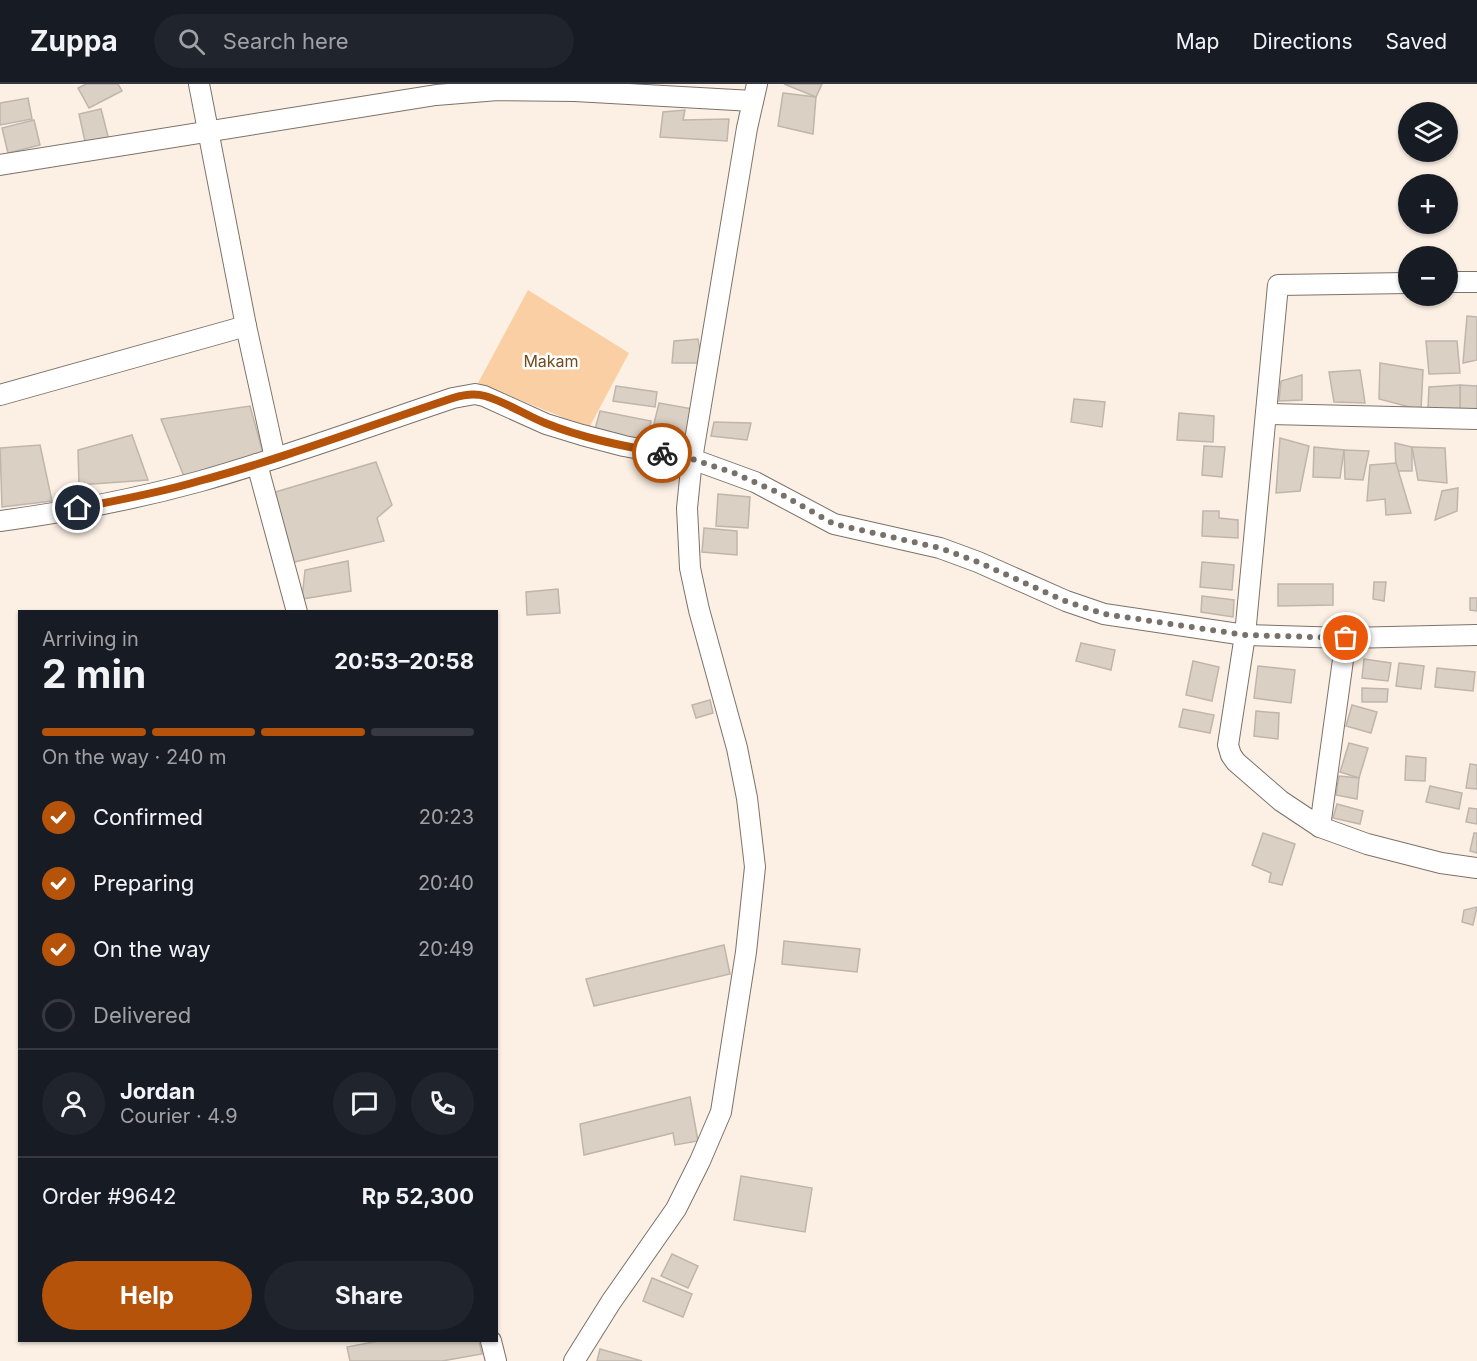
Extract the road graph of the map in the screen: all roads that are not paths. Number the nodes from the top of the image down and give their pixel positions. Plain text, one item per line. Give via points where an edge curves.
1 (199, 84) edge
2 (755, 93) edge
3 (207, 133) junction
4 (0, 165) edge
5 (1458, 282) edge
6 (1477, 282) edge
7 (1398, 283) edge
8 (246, 326) junction
9 (0, 394) edge
10 (1266, 414) junction
11 (1477, 419) edge
12 (692, 459) junction
13 (266, 461) junction
14 (0, 521) edge
15 (297, 610) edge
16 (1245, 635) junction
17 (1477, 636) edge
18 (1346, 638) junction
19 (1320, 827) junction
20 (1477, 868) edge
21 (491, 1342) edge
22 (496, 1361) edge
23 (574, 1361) edge

1 - 3 street
2 - 3 street via 498,90 436,94
2 - 12 street
3 - 4 street
3 - 8 street
5 - 6 street
7 - 10 street via 1278,285
8 - 9 street
8 - 13 street
10 - 11 street
10 - 16 street
12 - 13 street via 582,435 475,394
12 - 16 street via 755,482 834,524 940,548 1104,614
12 - 23 street via 687,508 690,568 737,748 755,867 746,952 721,1112 676,1209
13 - 14 street via 146,495
13 - 15 street
16 - 18 street
16 - 19 street via 1228,745 1231,755 1281,801
17 - 18 street
18 - 19 street
19 - 20 street via 1367,844
21 - 22 street

